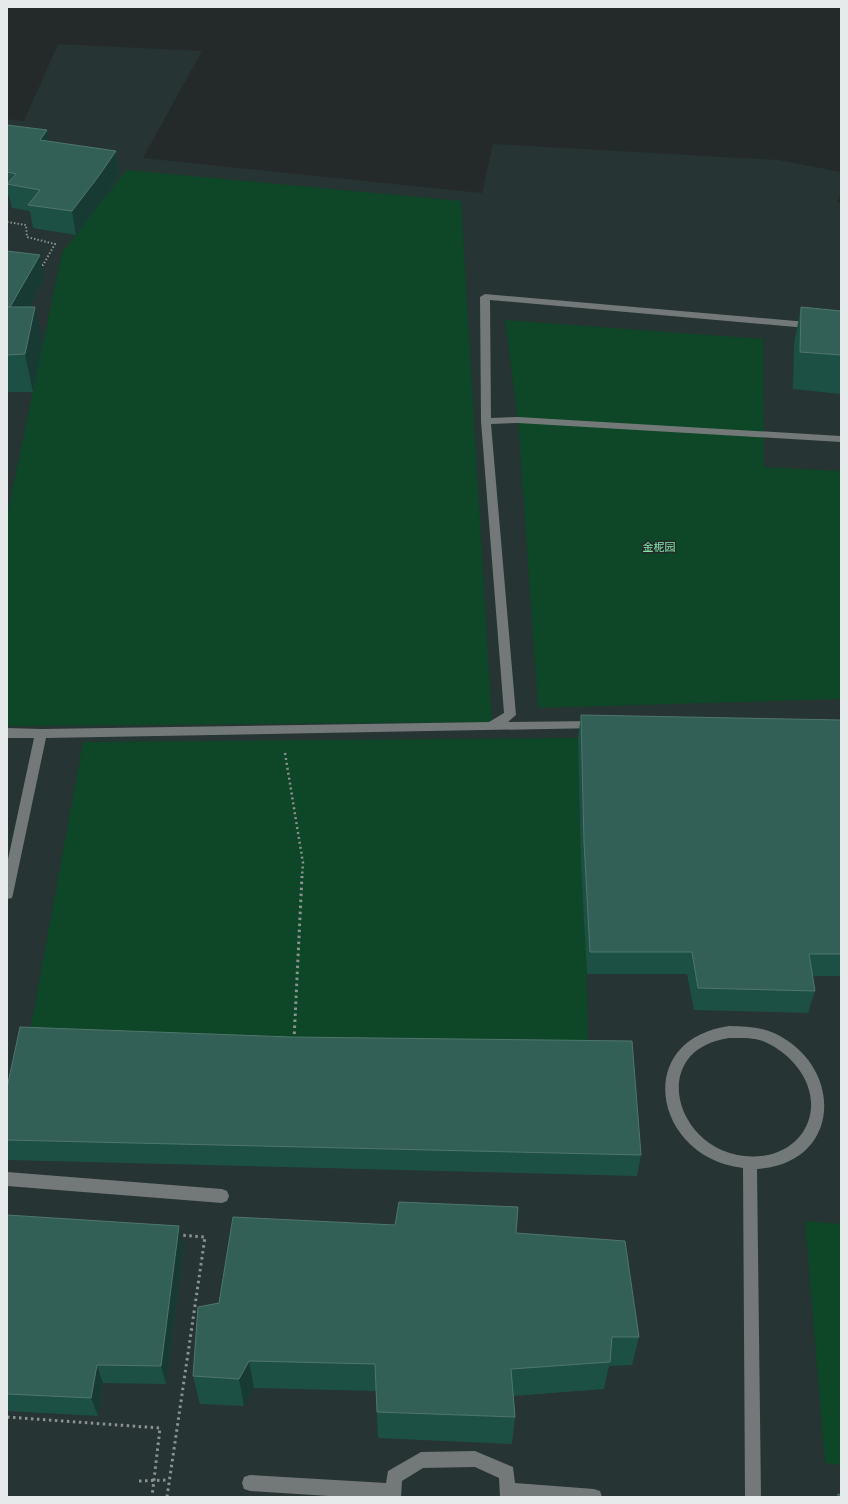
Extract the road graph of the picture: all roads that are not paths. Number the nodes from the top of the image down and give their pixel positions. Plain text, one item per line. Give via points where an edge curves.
1 (841, 328) edge
2 (486, 421) junction
3 (841, 439) edge
4 (610, 725) edge
5 (491, 727) junction
6 (7, 733) edge
7 (41, 734) junction
8 (7, 894) edge
9 (750, 1163) junction
10 (7, 1179) edge
11 (222, 1196) dead end
12 (250, 1483) dead end
13 (508, 1494) edge
14 (393, 1495) edge
15 (594, 1497) edge
16 (753, 1497) edge

1 - 2 lane via 484,297
2 - 3 lane via 566,423
2 - 5 lane via 510,716
4 - 5 lane
5 - 7 lane
6 - 7 lane
7 - 8 lane
9 - 9 lane via 776,1160 798,1149 813,1131 820,1110 817,1087 806,1066 788,1049 770,1038 750,1033 729,1032 709,1036 693,1045 678,1062 671,1082 672,1105 682,1127 701,1146 724,1158
9 - 16 lane
10 - 11 lane
12 - 14 lane
13 - 14 lane via 507,1473 475,1459 421,1460 394,1477
13 - 15 lane

